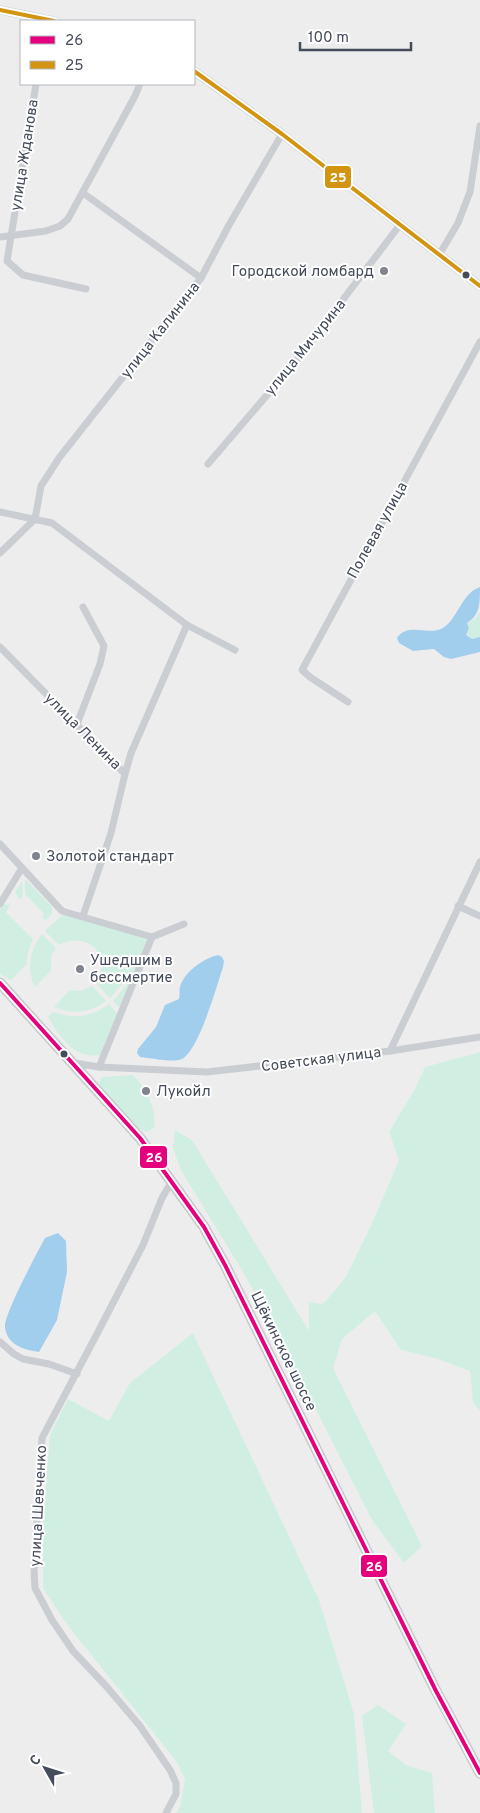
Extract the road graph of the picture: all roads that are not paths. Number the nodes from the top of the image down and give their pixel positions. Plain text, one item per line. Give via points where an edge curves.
1 (0, 10) edge
2 (45, 20) edge
3 (195, 72) edge
4 (36, 85) edge
5 (140, 85) edge
6 (480, 126) edge
7 (282, 134) junction
8 (82, 193) junction
9 (399, 226) junction
10 (11, 236) junction
11 (0, 237) edge
12 (439, 255) junction
13 (201, 278) junction
14 (480, 286) edge
15 (86, 289) dead end
16 (480, 342) edge
17 (208, 464) dead end
18 (0, 512) edge
19 (35, 519) junction
20 (0, 553) edge
21 (83, 607) dead end
22 (187, 625) junction
23 (0, 647) edge
24 (235, 650) dead end
25 (348, 702) dead end
26 (77, 724) junction
27 (125, 774) junction
28 (0, 844) edge
29 (480, 862) edge
30 (22, 868) junction
31 (0, 904) edge
32 (458, 906) junction
33 (82, 916) junction
34 (480, 916) edge
35 (184, 924) dead end
36 (152, 937) junction
37 (0, 983) edge
38 (480, 1037) edge
39 (390, 1051) junction
40 (74, 1063) junction
41 (99, 1067) junction
42 (172, 1181) junction
43 (0, 1342) edge
44 (76, 1374) junction
45 (480, 1773) edge
46 (166, 1813) edge

1 - 2 street
3 - 7 street
4 - 10 street, улица Жданова
5 - 8 street
6 - 12 street via 470,192 458,223
7 - 9 street
7 - 13 street, улица Калинина
8 - 10 street via 68,219 60,226
8 - 13 street
9 - 12 street
9 - 17 street, улица Мичурина via 297,360
10 - 11 street
10 - 15 street, улица Жданова via 7,261 23,275
12 - 14 street
13 - 19 street, улица Калинина via 59,458 41,486
16 - 25 street, Полевая улица via 302,670
18 - 19 street
19 - 20 street
19 - 22 street via 52,523
21 - 26 street via 104,646
22 - 24 street
22 - 27 street via 131,753
23 - 26 street, улица Ленина
26 - 27 street, улица Ленина
27 - 33 street, улица Ленина via 111,833
28 - 30 street
29 - 32 street, Советская улица
30 - 31 street
30 - 33 street via 62,911
32 - 34 street
32 - 39 street, Советская улица
33 - 36 street
35 - 36 street
36 - 41 street
37 - 40 main road, Щёкинское шоссе
38 - 39 street
39 - 41 street, Советская улица via 207,1072
40 - 41 street, Советская улица
40 - 42 main road, Щёкинское шоссе via 140,1138
42 - 44 street, улица Шевченко
42 - 45 main road, Щёкинское шоссе via 204,1227 225,1266
43 - 44 street via 23,1359
44 - 46 street, улица Шевченко via 42,1438 35,1588 73,1651 134,1719 170,1770 176,1783 176,1794

